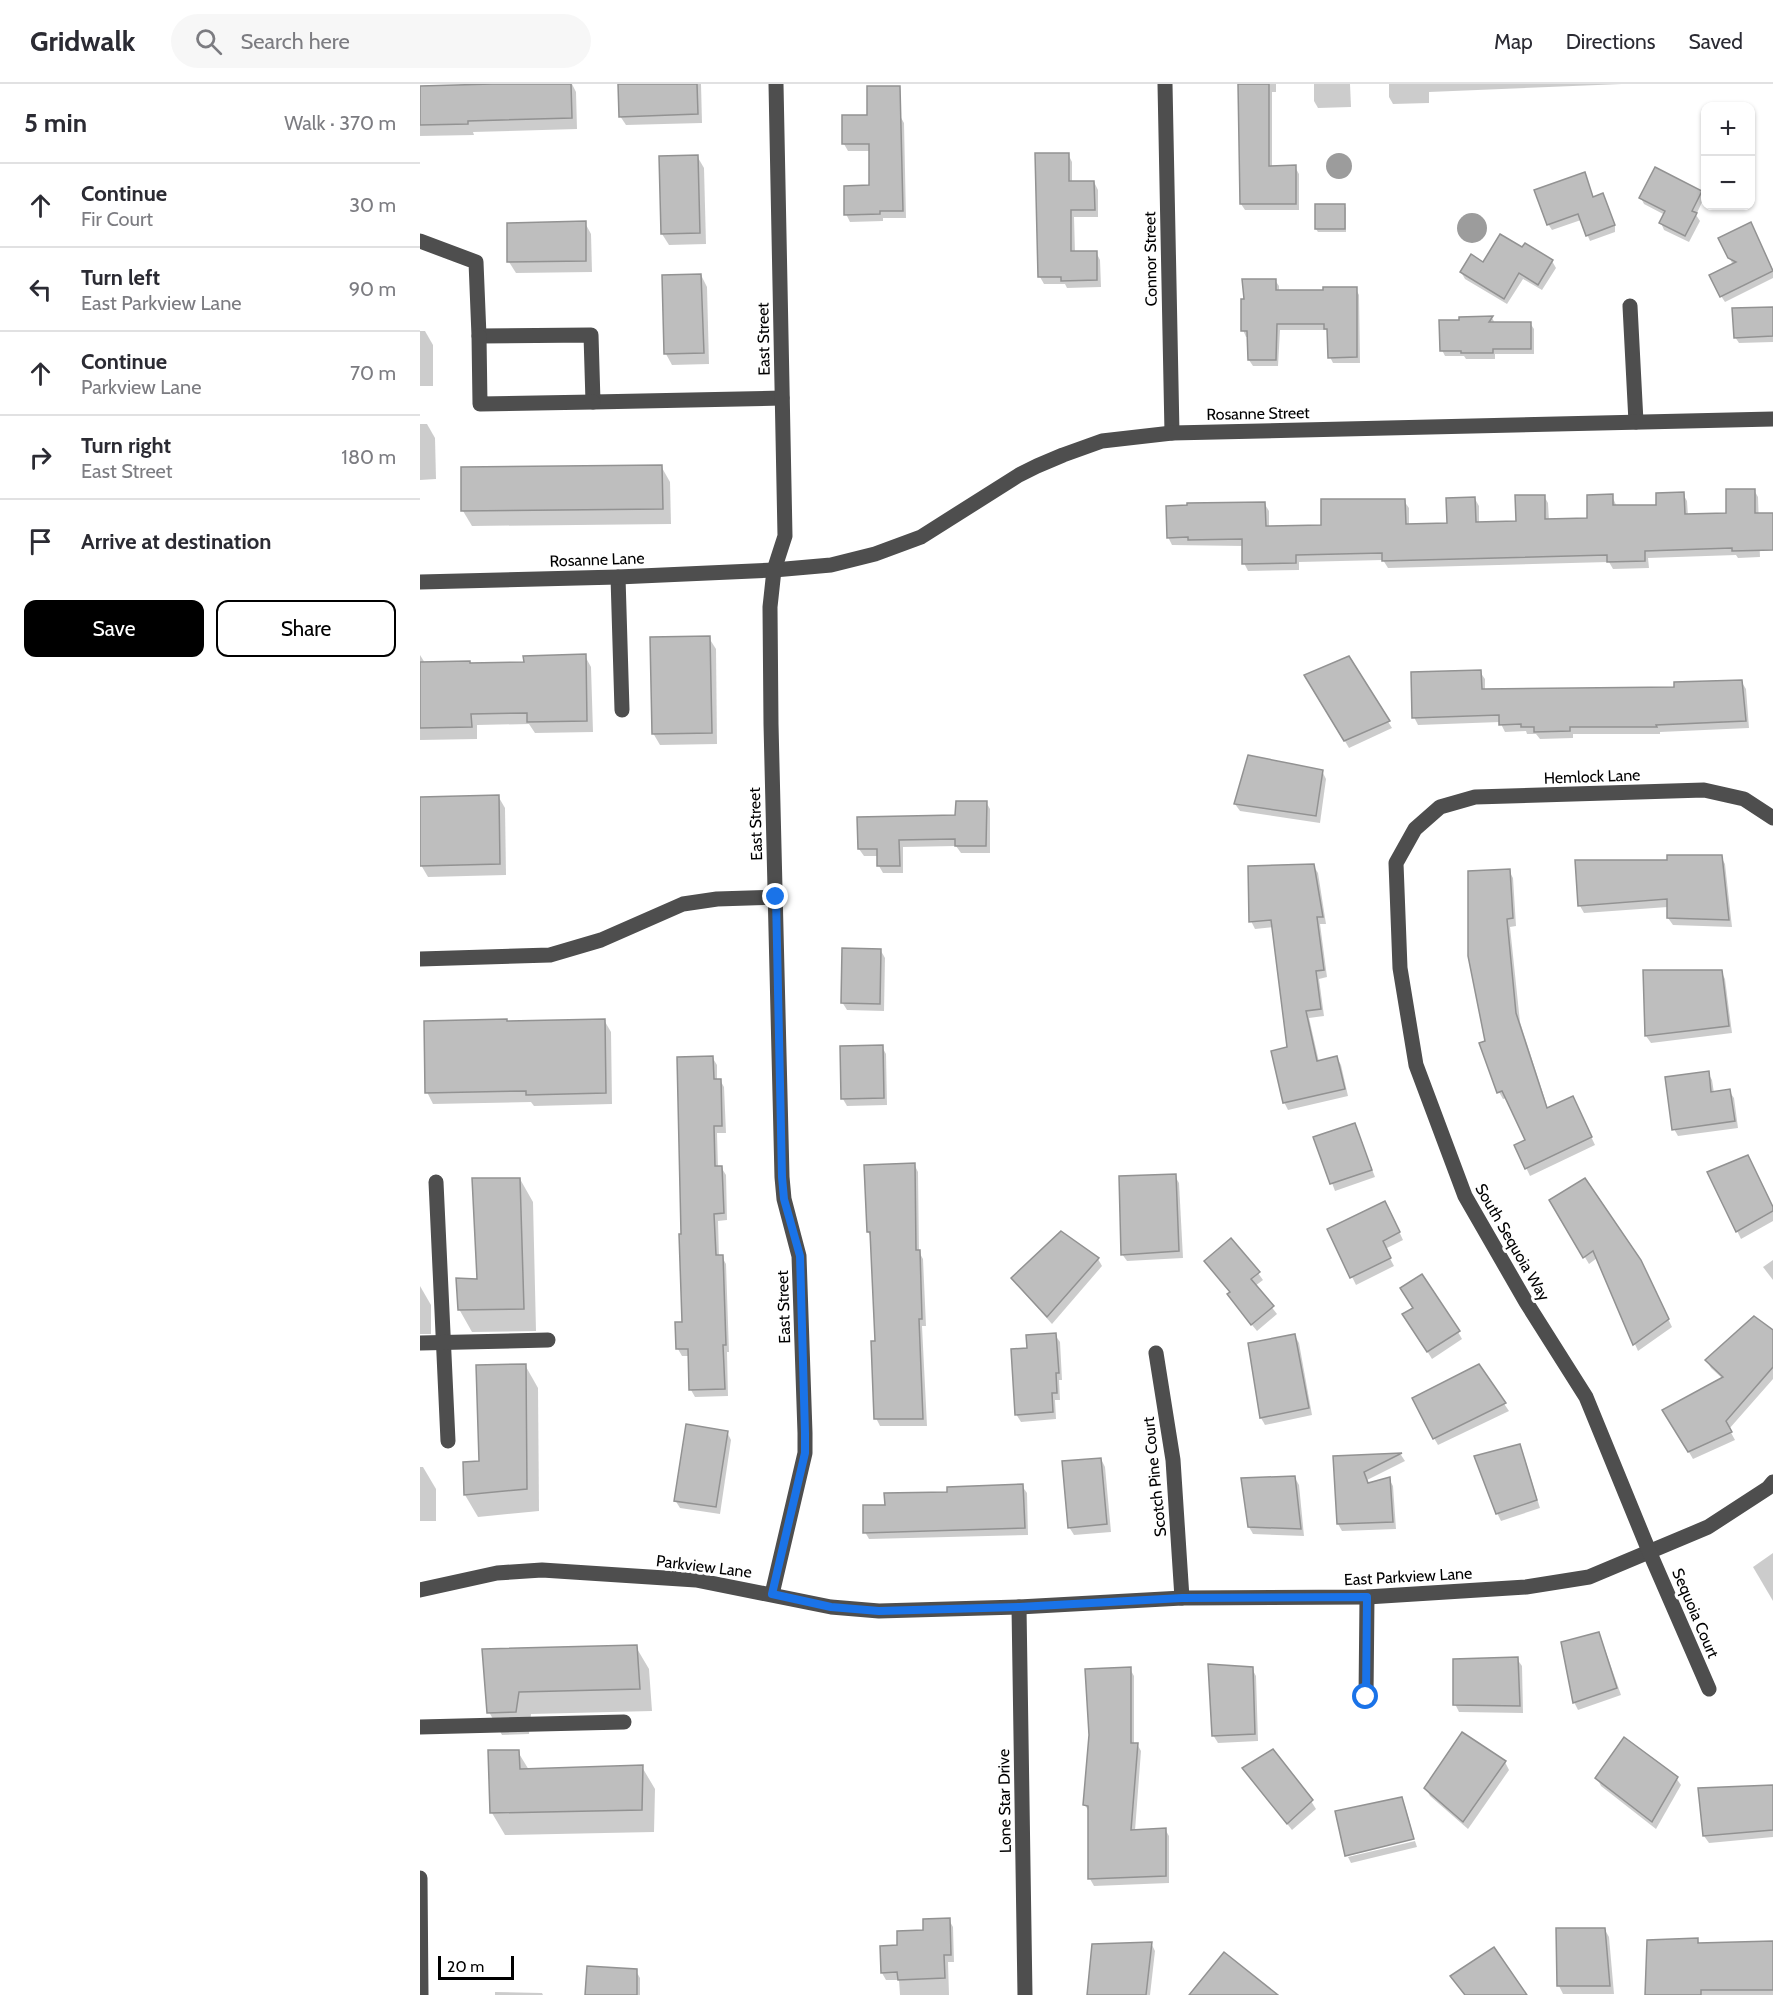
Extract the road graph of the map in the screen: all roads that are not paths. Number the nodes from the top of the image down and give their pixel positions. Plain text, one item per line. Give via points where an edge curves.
1 (776, 84) edge
2 (1165, 84) edge
3 (420, 241) edge
4 (1630, 306) dead end
5 (479, 336) junction
6 (782, 398) junction
7 (593, 402) junction
8 (1773, 419) edge
9 (1636, 422) junction
10 (1172, 433) junction
11 (774, 570) junction
12 (618, 577) junction
13 (420, 582) edge
14 (622, 710) dead end
15 (1773, 818) edge
16 (1415, 830) joint
17 (776, 897) junction
18 (420, 959) edge
19 (436, 1182) dead end
20 (548, 1340) dead end
21 (445, 1342) junction
22 (420, 1343) edge
23 (1156, 1353) dead end
24 (448, 1441) dead end
25 (1773, 1482) edge
26 (1649, 1551) junction
27 (420, 1590) edge
28 (772, 1594) junction
29 (1367, 1597) junction
30 (1182, 1598) junction
31 (1019, 1607) junction
32 (1709, 1689) dead end
33 (1366, 1697) dead end
34 (624, 1722) dead end
35 (420, 1727) edge
36 (420, 1878) edge
37 (421, 1995) edge
38 (1025, 1995) edge

1 - 6 street, East Street
2 - 10 street, Connor Street
3 - 5 street via 476,262
4 - 9 street
5 - 7 street via 591,335
5 - 7 street via 480,404
6 - 7 street
6 - 11 street, East Street via 785,536
8 - 9 street, Rosanne Street
9 - 10 street, Rosanne Street
10 - 11 street, Rosanne Street via 1102,441 1063,454 1019,475 921,537 893,548 831,565
11 - 12 street, Rosanne Lane
11 - 17 street, East Street via 770,619
12 - 13 street, Rosanne Lane
12 - 14 street
15 - 16 street, Hemlock Lane via 1744,799 1704,790 1475,797 1440,807
16 - 26 street, South Sequoia Way via 1396,863 1400,968 1416,1065 1465,1196 1586,1397
17 - 18 street via 683,904 601,940 550,955
17 - 28 street, East Street via 782,1177 800,1256 805,1453
19 - 21 street
20 - 21 street
21 - 22 street
21 - 24 street
23 - 30 street, Scotch Pine Court via 1173,1460
25 - 26 street, East Parkview Lane via 1707,1527
26 - 29 street, East Parkview Lane via 1589,1577 1526,1587
26 - 32 street, Sequoia Court
27 - 28 street, Parkview Lane via 497,1573 542,1570 696,1580
28 - 31 street, Parkview Lane via 831,1607 879,1611
29 - 30 street, East Parkview Lane
29 - 33 street
30 - 31 street, East Parkview Lane
31 - 38 street, Lone Star Drive
34 - 35 street
36 - 37 street

